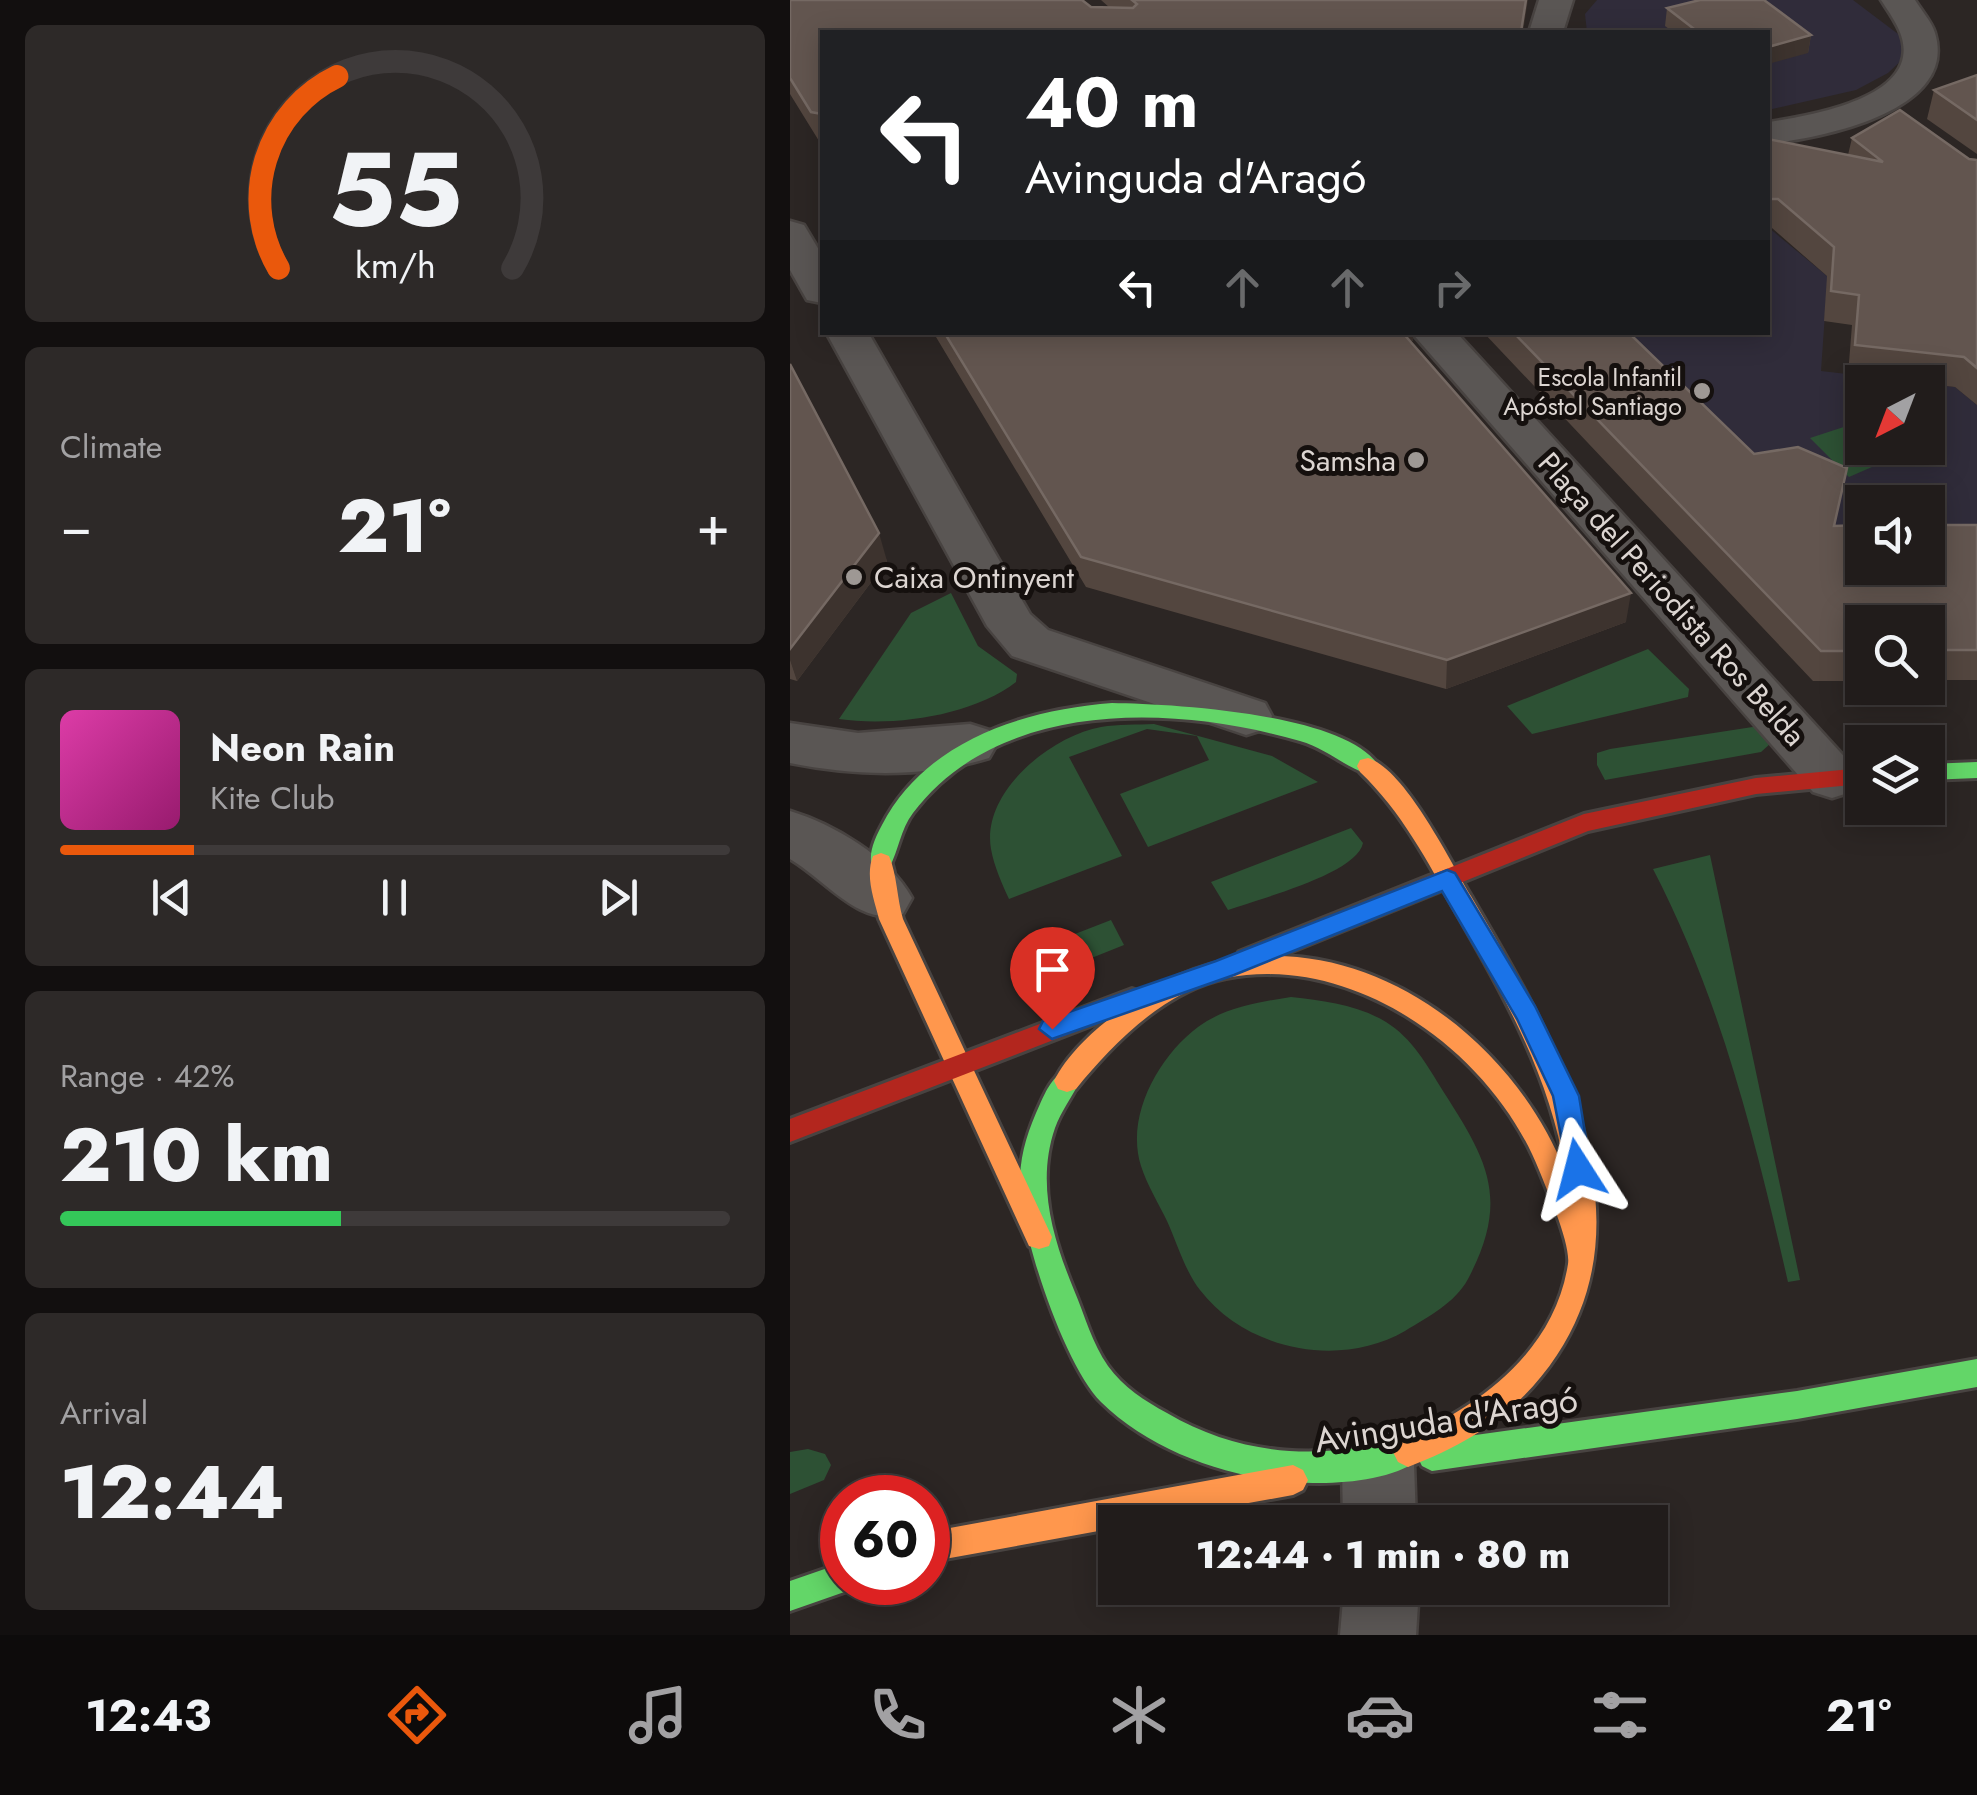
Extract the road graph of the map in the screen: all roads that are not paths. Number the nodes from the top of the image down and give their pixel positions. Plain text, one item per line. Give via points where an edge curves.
1 (1556, 0) edge
2 (1898, 0) edge
3 (1547, 30) edge
4 (1863, 116) junction
5 (1908, 127) edge
6 (1770, 133) edge
7 (799, 237) edge
8 (820, 285) edge
9 (848, 335) edge
10 (1435, 335) edge
11 (1283, 727) junction
12 (790, 743) edge
13 (970, 744) junction
14 (1977, 770) edge
15 (1945, 771) edge
16 (1845, 775) edge
17 (1845, 777) edge
18 (790, 832) edge
19 (1447, 880) junction
20 (883, 898) junction
21 (1225, 968) junction
22 (956, 1065) junction
23 (790, 1131) edge
24 (1039, 1237) junction
25 (1583, 1260) junction
26 (1977, 1373) edge
27 (1379, 1493) edge
28 (950, 1544) edge
29 (820, 1586) edge
30 (790, 1596) edge
31 (1381, 1605) edge
32 (1378, 1635) edge

1 - 3 street
2 - 4 street via 1936,34 1942,69 1908,98
4 - 5 street
4 - 6 street
7 - 8 street
9 - 11 street via 1012,626 1030,642 1106,672
10 - 16 street, Plaça del Periodista Ros Belda
11 - 13 main road via 1106,705 1058,712
11 - 19 main road via 1337,746 1383,778
12 - 13 street via 866,755
13 - 20 main road via 935,772 885,836
14 - 15 main road
17 - 19 main road via 1756,786 1615,814
18 - 20 street via 841,862
19 - 21 main road
19 - 25 main road via 1566,1096
20 - 22 main road
21 - 22 main road
21 - 24 main road via 1134,1017 1076,1064 1046,1118 1030,1177
21 - 25 main road via 1292,965 1342,975 1391,995 1448,1034 1508,1090 1548,1158
22 - 23 main road
22 - 24 main road
24 - 27 main road via 1091,1365 1109,1391 1185,1445
25 - 27 main road via 1571,1315 1526,1380
26 - 27 main road, Avinguda d'Aragó via 1797,1404
27 - 28 main road, Avinguda d'Aragó
29 - 30 main road
31 - 32 street

